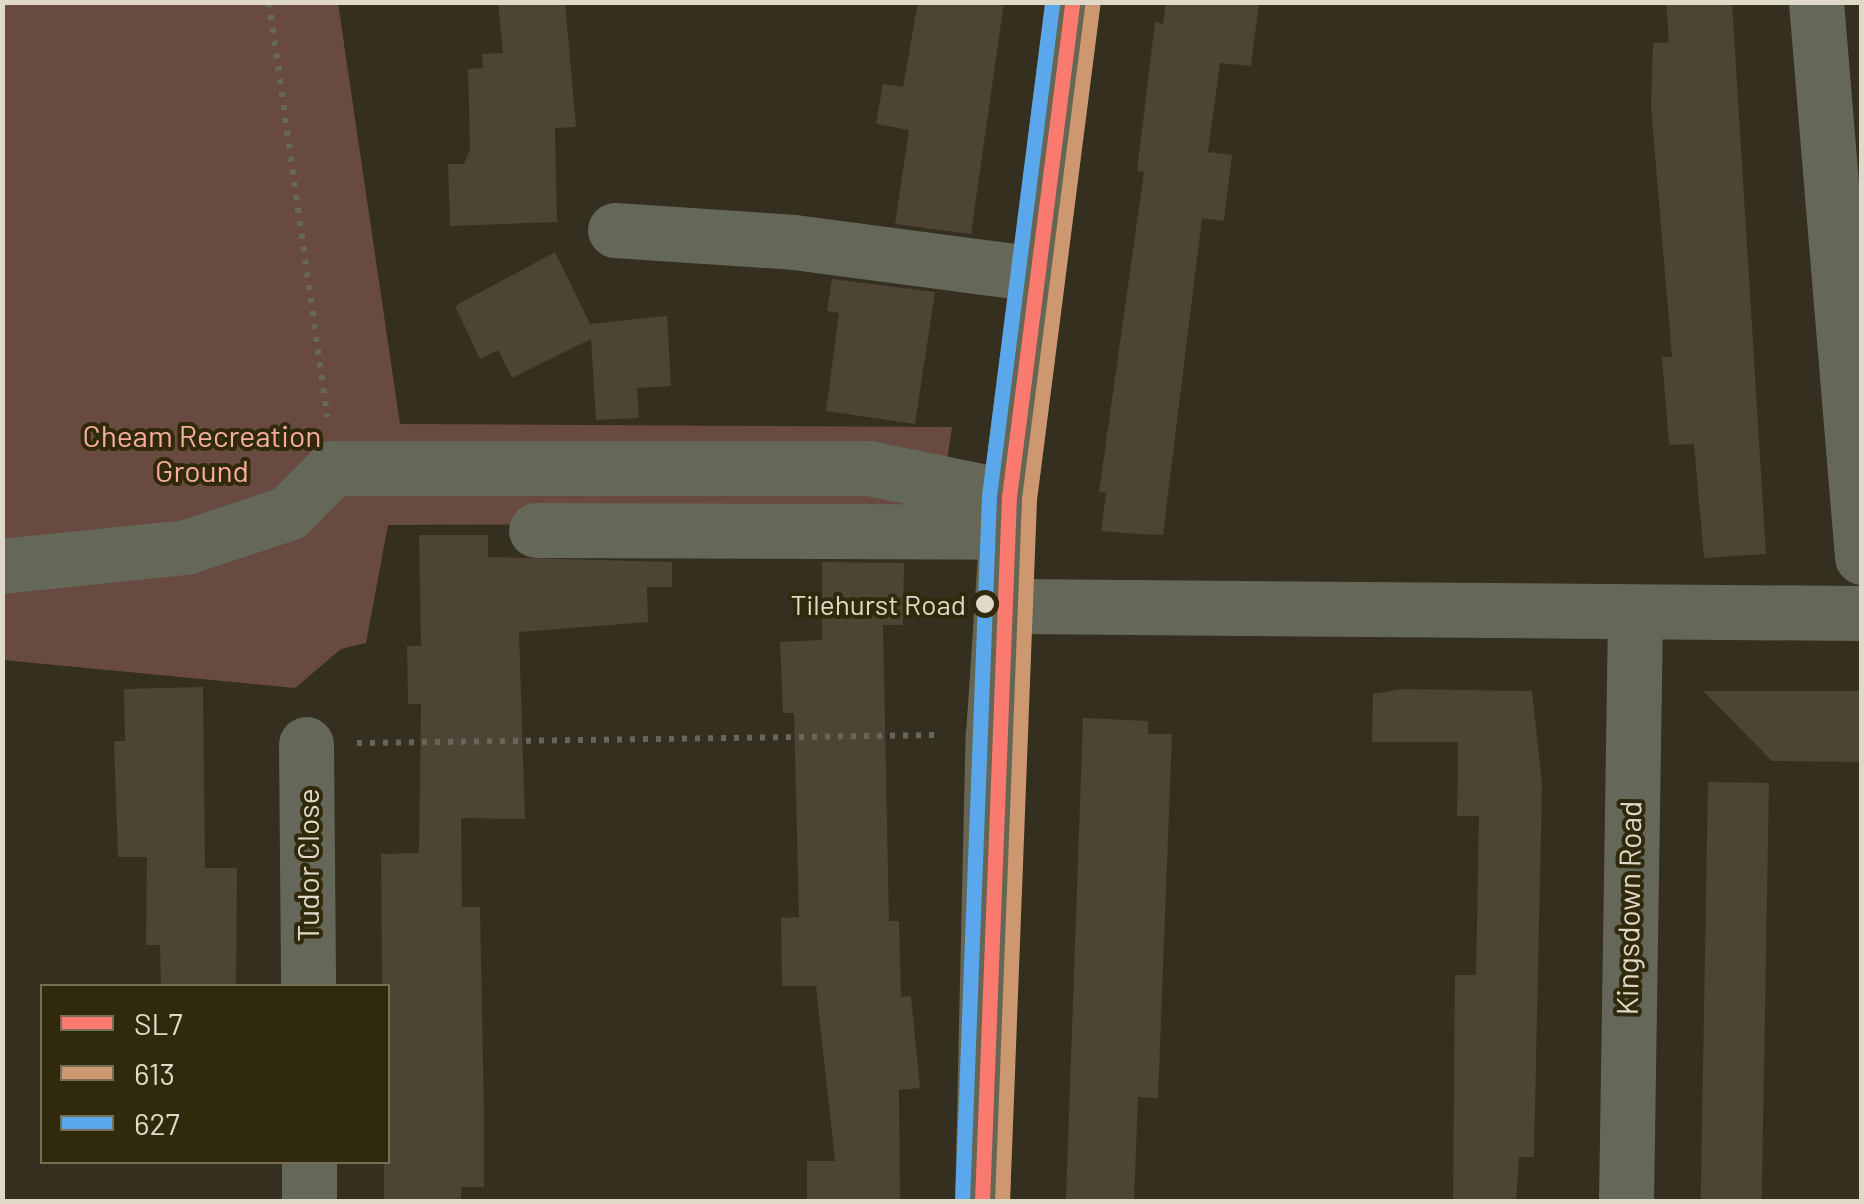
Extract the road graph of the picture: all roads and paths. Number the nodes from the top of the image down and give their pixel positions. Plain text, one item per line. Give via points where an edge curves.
1 (268, 2) edge
2 (1072, 2) edge
3 (1816, 2) edge
4 (614, 230) dead end
5 (1037, 274) junction
6 (333, 468) junction
7 (1008, 514) junction
8 (536, 530) dead end
9 (1862, 557) edge
10 (2, 566) edge
11 (1002, 606) junction
12 (1862, 613) edge
13 (1634, 615) junction
14 (993, 734) junction
15 (306, 744) joint
16 (308, 984) edge
17 (308, 1164) edge
18 (309, 1202) edge
19 (982, 1202) edge
20 (1626, 1202) edge

1 - 6 path
2 - 5 main road
3 - 9 street
4 - 5 street via 794,242
5 - 7 main road
6 - 7 street via 869,468
6 - 10 street via 288,514 186,546
7 - 8 street
7 - 11 main road
11 - 13 street
11 - 14 main road
12 - 13 street
13 - 20 street, Kingsdown Road
14 - 15 path
14 - 19 main road
15 - 16 street, Tudor Close
17 - 18 street

